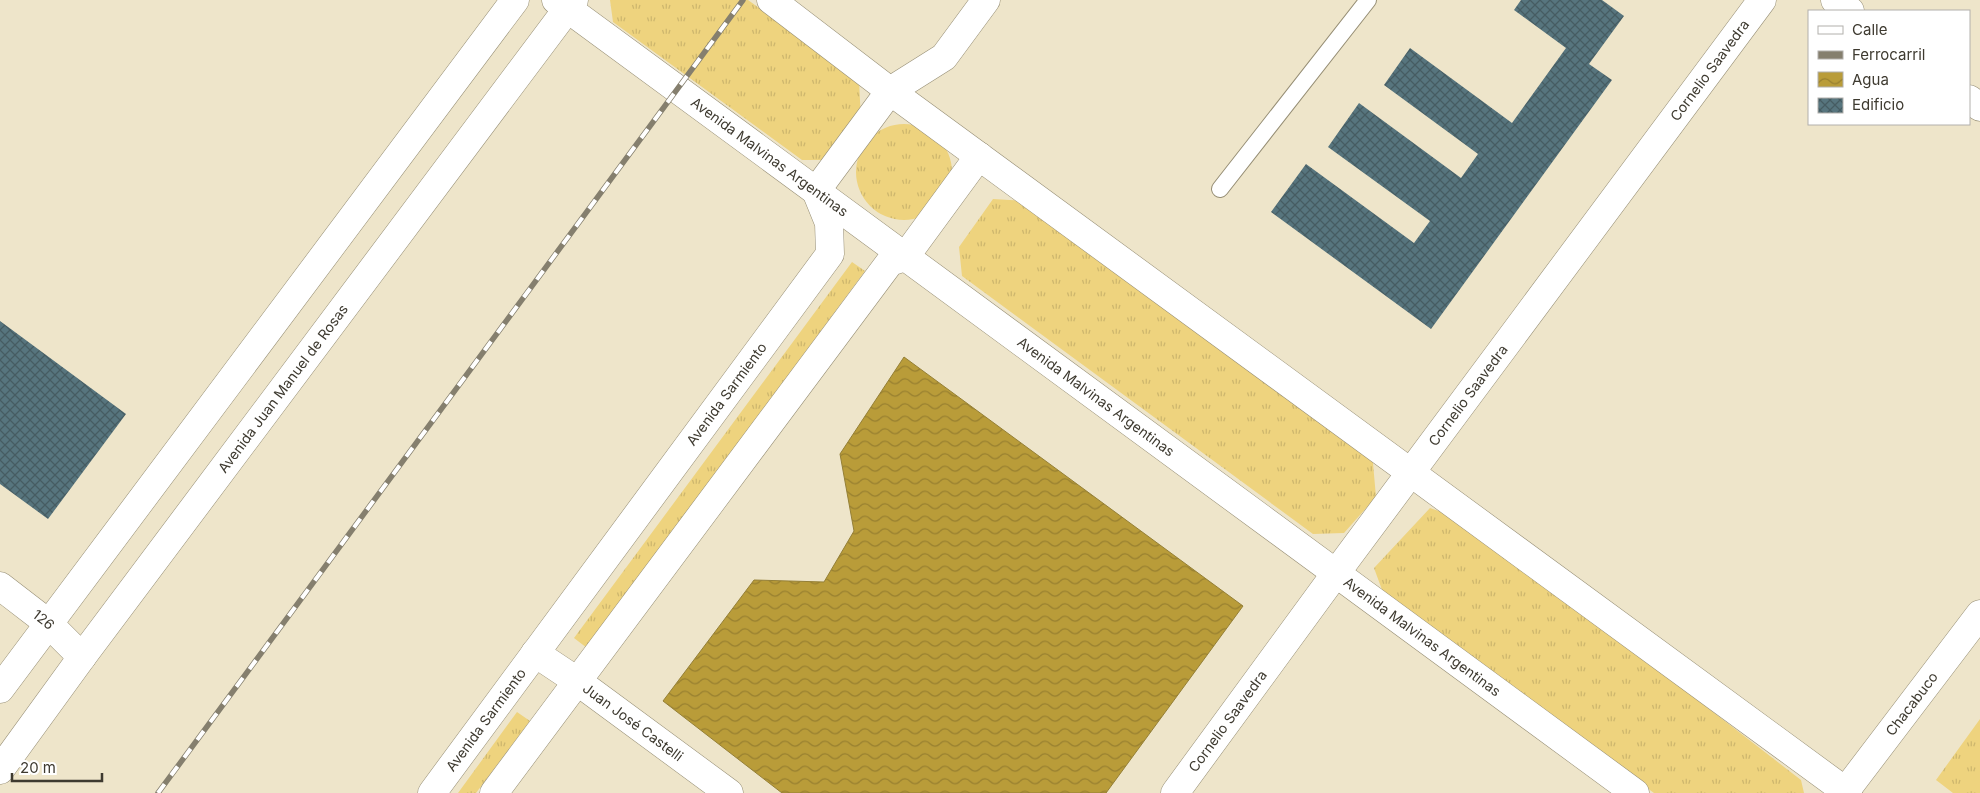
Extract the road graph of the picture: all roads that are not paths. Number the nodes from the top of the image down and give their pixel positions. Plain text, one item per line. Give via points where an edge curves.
1 (515, 0) edge
2 (771, 0) edge
3 (986, 0) edge
4 (1368, 0) edge
5 (1762, 0) edge
6 (1835, 0) edge
7 (566, 3) edge
8 (1849, 10) edge
9 (890, 91) junction
10 (979, 156) junction
11 (1220, 189) dead end
12 (816, 191) junction
13 (905, 257) junction
14 (1412, 473) junction
15 (1336, 573) junction
16 (0, 586) edge
17 (1980, 614) edge
18 (48, 623) junction
19 (535, 653) junction
20 (82, 657) junction
21 (577, 681) junction
22 (0, 689) edge
23 (0, 770) edge
24 (1846, 792) edge
25 (432, 793) edge
26 (494, 793) edge
27 (729, 793) edge
28 (1175, 793) edge
29 (1635, 793) edge

1 - 18 main road
2 - 9 main road
3 - 9 main road via 944,57
4 - 11 lane
5 - 14 main road, Cornelio Saavedra
6 - 8 main road
7 - 12 main road, Avenida Malvinas Argentinas
7 - 20 main road, Avenida Juan Manuel de Rosas
9 - 10 main road
9 - 12 main road
10 - 13 main road
10 - 14 main road
12 - 13 main road, Avenida Malvinas Argentinas
12 - 19 main road, Avenida Sarmiento via 829,223 830,254
13 - 15 main road, Avenida Malvinas Argentinas
13 - 21 main road via 890,262
14 - 15 main road, Cornelio Saavedra
14 - 24 main road
15 - 28 main road, Cornelio Saavedra
15 - 29 main road, Avenida Malvinas Argentinas
16 - 18 main road, 126
17 - 24 main road, Chacabuco
18 - 20 main road, 126
18 - 22 main road
19 - 21 main road, Juan José Castelli
19 - 25 main road, Avenida Sarmiento
20 - 23 main road, Avenida Juan Manuel de Rosas
21 - 26 main road
21 - 27 main road, Juan José Castelli

